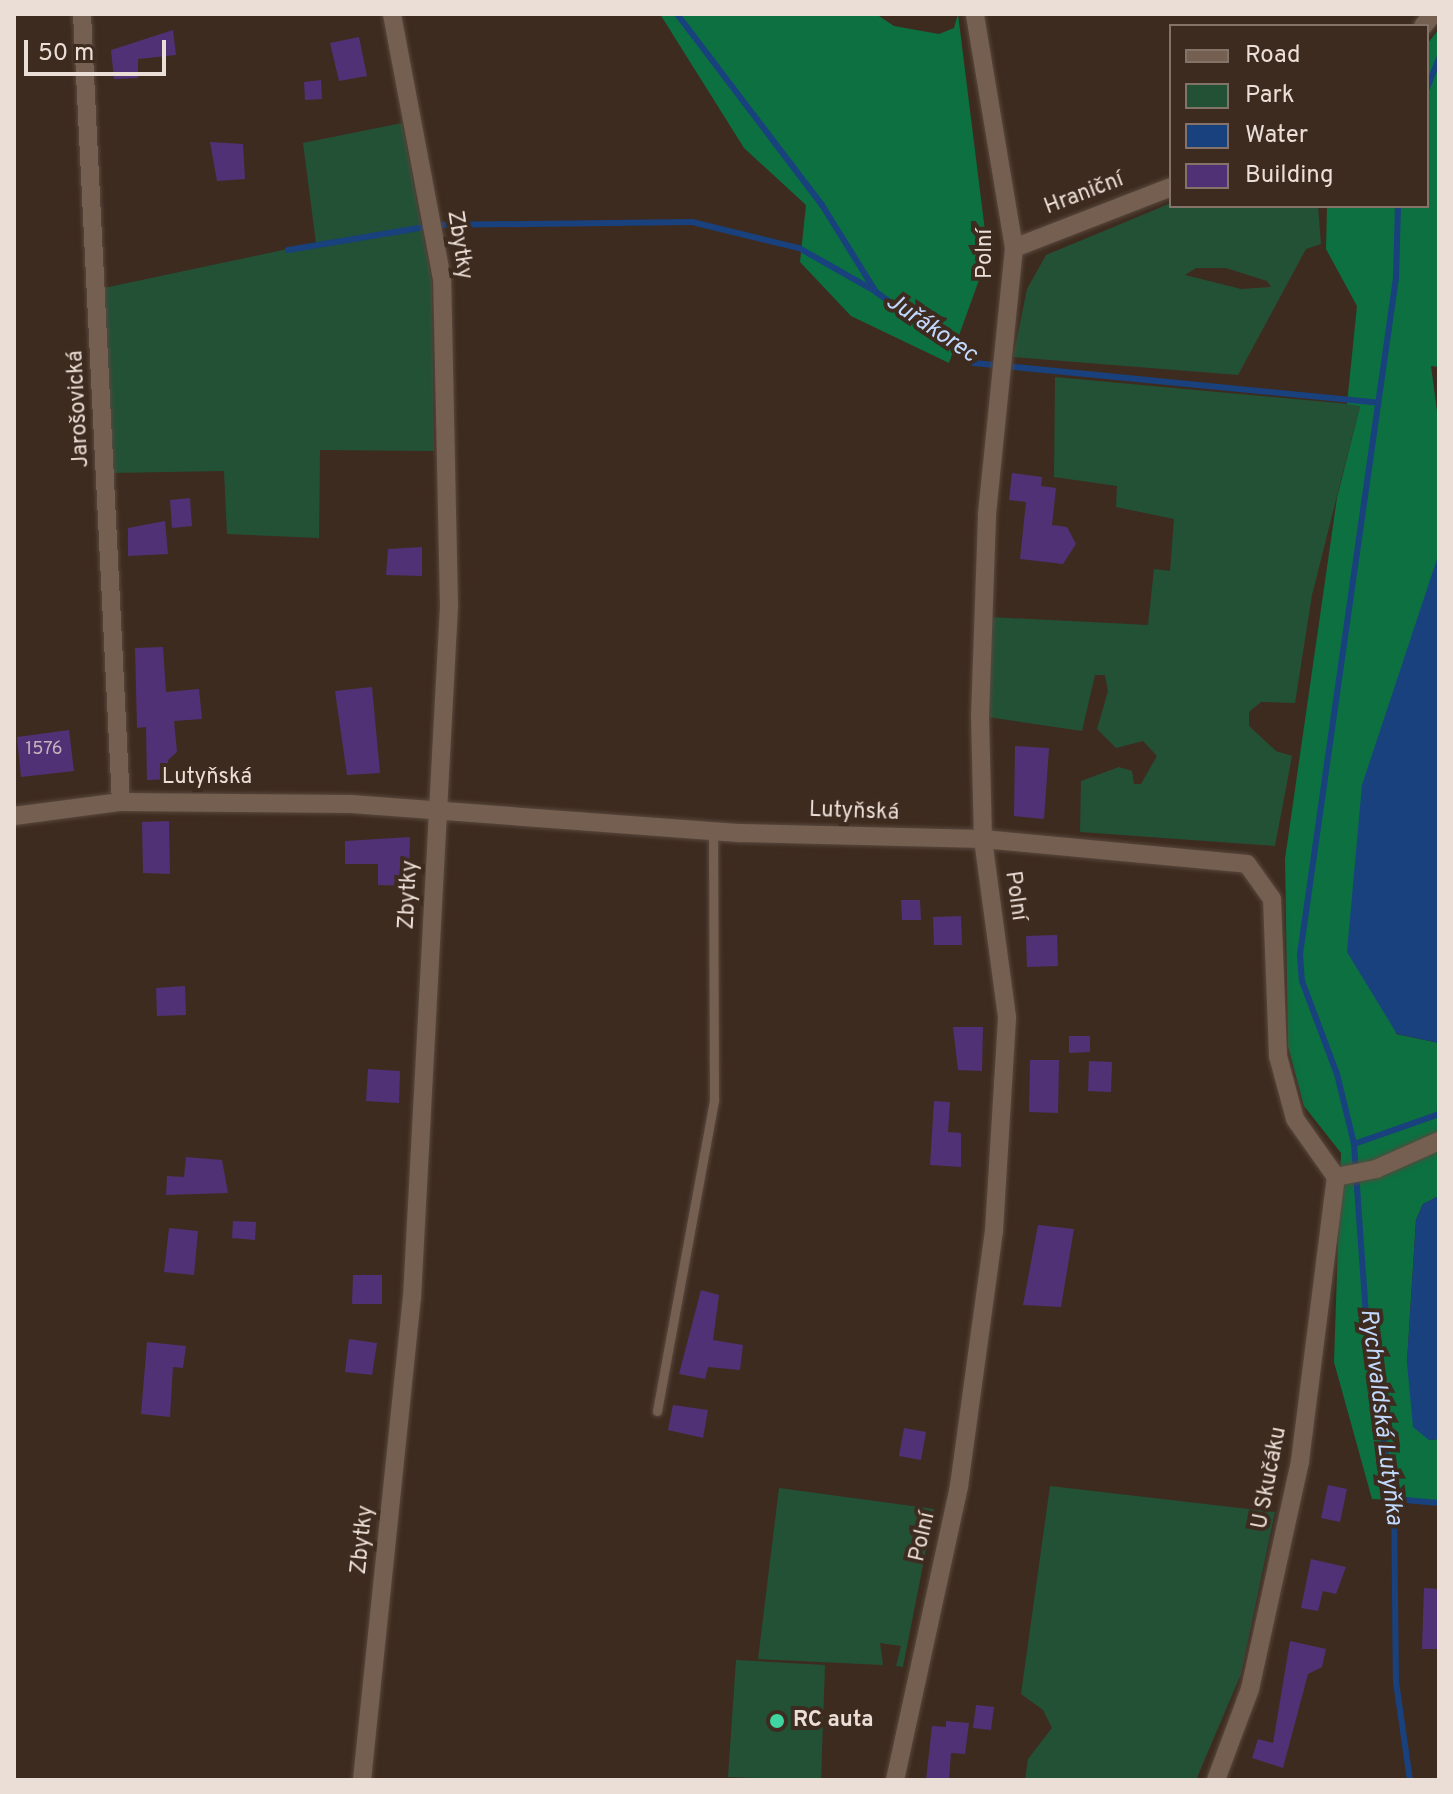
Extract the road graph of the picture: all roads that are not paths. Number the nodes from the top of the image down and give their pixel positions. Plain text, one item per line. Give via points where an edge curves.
1 (82, 14) edge
2 (392, 14) edge
3 (975, 14) edge
4 (1169, 188) edge
5 (1014, 248) junction
6 (121, 802) junction
7 (438, 807) junction
8 (14, 816) edge
9 (713, 830) junction
10 (983, 839) junction
11 (1439, 1141) edge
12 (1336, 1177) junction
13 (657, 1411) dead end
14 (362, 1780) edge
15 (895, 1780) edge
16 (1216, 1780) edge

1 - 6 street, Jarošovická
2 - 7 street, Zbytky via 442,279 449,606
3 - 5 street, Polní
4 - 5 street, Hraniční
5 - 10 street, Polní via 987,514
6 - 7 street, Lutyňská
6 - 8 street, Lutyňská
7 - 9 street, Lutyňská
7 - 14 street, Zbytky via 412,1298
9 - 10 street, Lutyňská
9 - 13 lane via 714,1100
10 - 12 street, Lutyňská via 1247,864 1272,899 1278,1056 1295,1119
10 - 15 street, Polní via 1007,1017 994,1231 959,1486
11 - 12 street via 1376,1169
12 - 16 street, U Skučáku via 1300,1461 1250,1689

